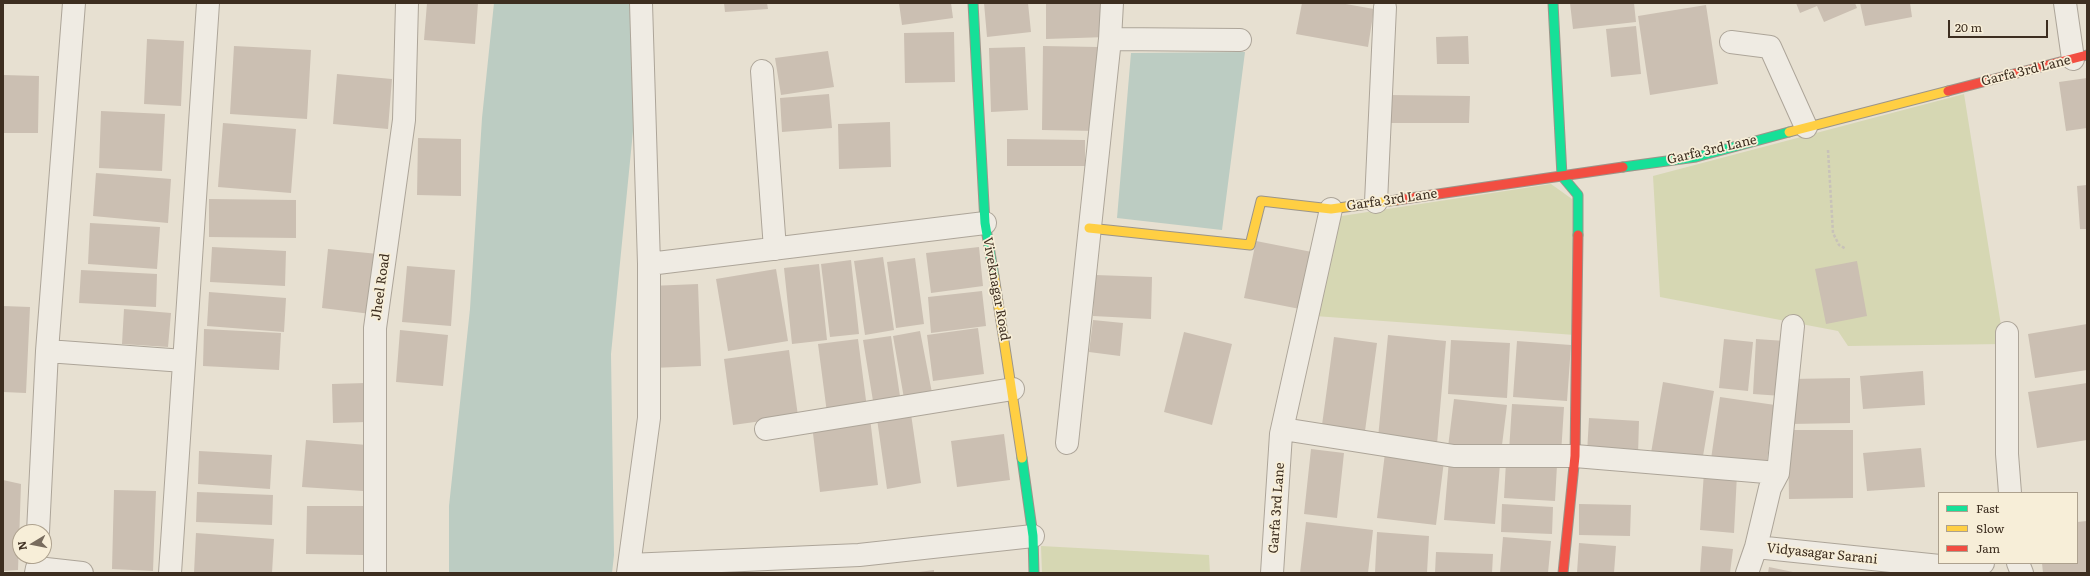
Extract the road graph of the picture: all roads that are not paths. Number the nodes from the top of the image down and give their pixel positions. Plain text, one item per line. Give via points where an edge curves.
1 (74, 3) edge
2 (208, 3) edge
3 (407, 3) edge
4 (641, 3) edge
5 (973, 3) edge
6 (1112, 3) edge
7 (1553, 3) edge
8 (2065, 3) edge
9 (1385, 7) dead end
10 (1110, 39) junction
11 (1240, 40) dead end
12 (1731, 42) dead end
13 (2080, 57) edge
14 (762, 71) dead end
15 (1806, 127) junction
16 (1562, 176) junction
17 (1376, 202) junction
18 (1331, 209) junction
19 (985, 223) junction
20 (1089, 228) junction
21 (775, 249) junction
22 (649, 264) junction
23 (1793, 326) dead end
24 (2007, 333) dead end
25 (47, 351) junction
26 (184, 361) junction
27 (1013, 389) junction
28 (766, 429) dead end
29 (1283, 429) junction
30 (1067, 443) dead end
31 (1575, 456) junction
32 (1778, 474) junction
33 (2010, 492) edge
34 (38, 524) edge
35 (1033, 536) junction
36 (1756, 546) junction
37 (1978, 564) edge
38 (37, 566) edge
39 (628, 569) edge
40 (82, 573) edge
41 (170, 573) edge
42 (374, 573) edge
43 (1034, 573) edge
44 (1272, 573) edge
45 (1564, 573) edge
46 (1747, 573) edge

1 - 25 street
2 - 26 street
3 - 42 street, Jheel Road via 404,120 376,328
4 - 22 street
5 - 19 street, Viveknagar Road
6 - 10 street
7 - 16 street
8 - 13 street
9 - 17 street
10 - 11 street
10 - 20 street
12 - 15 street via 1770,48
13 - 15 street, Garfa 3rd Lane
14 - 21 street
15 - 16 street, Garfa 3rd Lane via 1696,157
16 - 17 street, Garfa 3rd Lane
16 - 31 street via 1578,195
17 - 18 street, Garfa 3rd Lane
18 - 20 street, Garfa 3rd Lane via 1262,201 1250,245
18 - 29 street, Garfa 3rd Lane
19 - 21 street
19 - 27 street, Viveknagar Road
20 - 30 street
21 - 22 street
22 - 39 street via 649,418
23 - 32 street
24 - 33 street via 2007,454
25 - 26 street
25 - 34 street
26 - 41 street
27 - 28 street
27 - 35 street, Viveknagar Road
29 - 31 street via 1454,456
29 - 44 street, Garfa 3rd Lane
31 - 32 street
31 - 45 street
32 - 36 street via 1770,488
35 - 39 street via 859,555
35 - 43 street, Viveknagar Road
36 - 37 street, Vidyasagar Sarani via 1959,568
36 - 46 street
38 - 40 street

